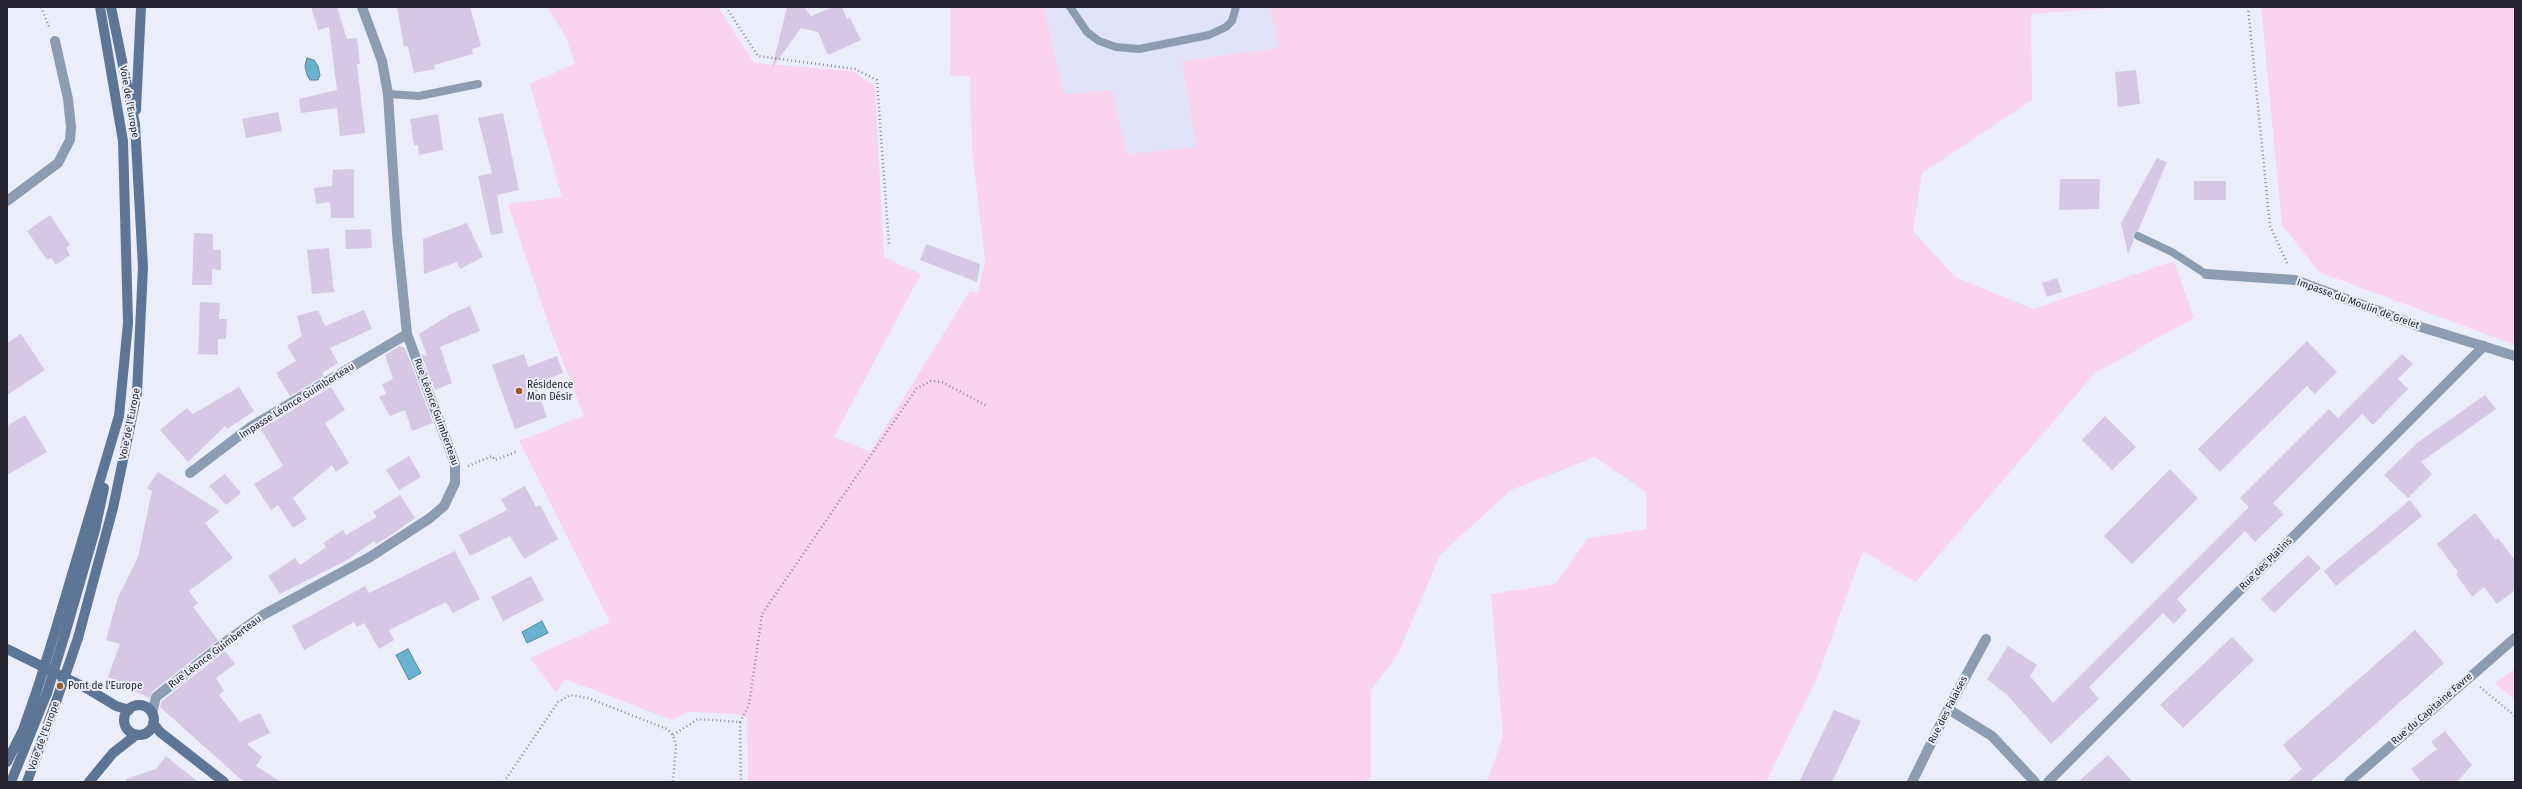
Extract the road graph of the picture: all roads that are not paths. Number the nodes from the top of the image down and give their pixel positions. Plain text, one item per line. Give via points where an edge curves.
1 (100, 7) edge
2 (110, 7) edge
3 (141, 7) edge
4 (362, 7) edge
5 (1070, 7) edge
6 (1236, 7) edge
7 (55, 41) road end
8 (478, 84) dead end
9 (388, 94) junction
10 (135, 124) junction
11 (7, 201) edge
12 (2138, 236) dead end
13 (2206, 274) joint
14 (407, 334) junction
15 (2484, 346) junction
16 (2515, 356) edge
17 (190, 473) dead end
18 (60, 633) junction
19 (2515, 638) edge
20 (1986, 639) dead end
21 (7, 649) edge
22 (1948, 708) junction
23 (129, 710) junction
24 (153, 718) junction
25 (136, 735) junction
26 (7, 762) edge
27 (11, 782) edge
28 (26, 782) edge
29 (89, 782) edge
30 (224, 782) edge
31 (1912, 782) edge
32 (2035, 782) edge
33 (2048, 782) edge
34 (2349, 782) edge

1 - 18 main road, Voie de l'Europe via 123,141 128,316 119,416 95,530
2 - 10 main road, Voie de l'Europe
3 - 10 main road
4 - 9 street, Rue Léonce Guimberteau via 382,61
5 - 6 lane via 1087,32 1099,41 1116,47 1138,49 1209,35 1226,27 1232,21
7 - 11 street via 68,99 70,140 58,163
8 - 9 lane via 419,96
9 - 14 street, Rue Léonce Guimberteau via 397,234
10 - 28 main road, Voie de l'Europe, bridge via 143,267 137,393 114,508 78,638
12 - 13 lane via 2172,252
13 - 15 street, Impasse du Moulin de Grelet via 2295,280
14 - 17 street, Impasse Léonce Guimberteau via 252,426
14 - 24 street, Rue Léonce Guimberteau via 456,470 455,483 444,506 370,557 285,603 240,631 156,697
15 - 16 street, Impasse du Moulin de Grelet
15 - 33 street, Rue des Platins
18 - 26 main road, Voie de l'Europe, bridge via 23,730
18 - 27 main road, Voie de l'Europe, bridge via 47,693
19 - 34 street, Rue du Capitaine Favre
20 - 22 street, Rue des Falaises
21 - 23 main road via 88,689 116,706
22 - 31 street, Rue des Falaises
22 - 32 street via 1992,736
23 - 24 main road via 141,705
23 - 25 main road via 124,718 125,726
24 - 25 main road via 145,734
24 - 30 main road via 160,732
25 - 29 main road via 113,753

